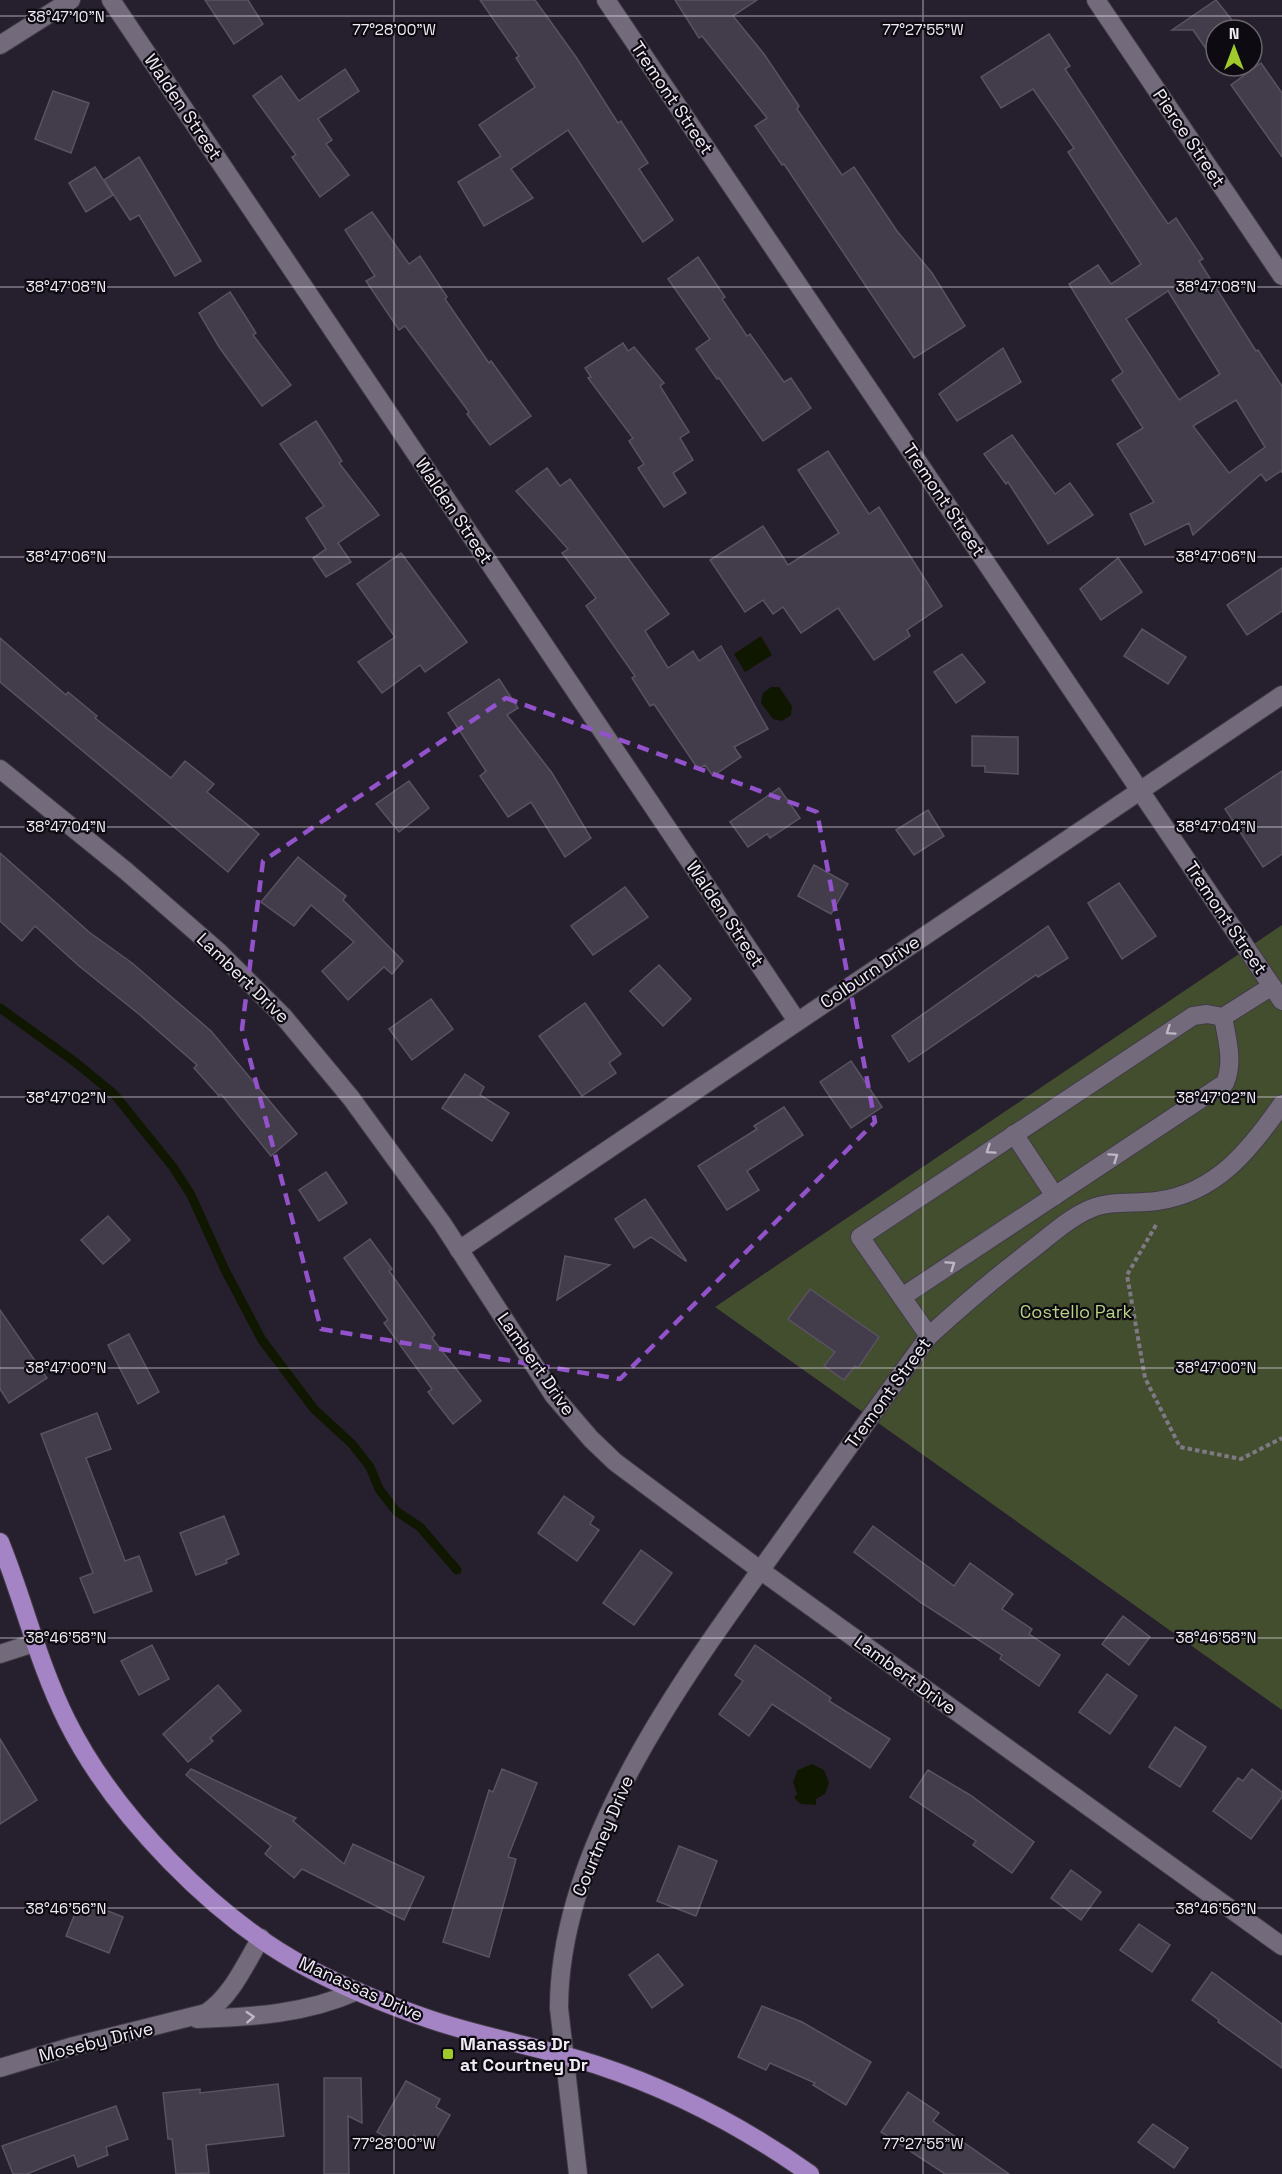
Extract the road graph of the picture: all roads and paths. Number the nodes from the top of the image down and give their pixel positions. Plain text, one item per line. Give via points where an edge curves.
1 (71, 0) edge
2 (111, 0) edge
3 (606, 0) edge
4 (1096, 0) edge
5 (0, 45) edge
6 (1282, 276) edge
7 (1282, 695) edge
8 (0, 769) edge
9 (1140, 792) junction
10 (1279, 993) edge
11 (1223, 1017) junction
12 (797, 1022) junction
13 (1282, 1104) edge
14 (1014, 1134) junction
15 (1055, 1196) junction
16 (1157, 1201) junction
17 (459, 1250) junction
18 (902, 1297) junction
19 (929, 1336) junction
20 (1282, 1438) edge
21 (0, 1542) edge
22 (760, 1570) junction
23 (34, 1643) junction
24 (0, 1654) edge
25 (261, 1938) junction
26 (1282, 1946) edge
27 (357, 1991) junction
28 (192, 2019) junction
29 (564, 2055) junction
30 (0, 2068) edge
31 (578, 2174) edge
32 (810, 2174) edge

1 - 5 street
2 - 12 street, Walden Street
3 - 9 street, Tremont Street
4 - 6 street, Pierce Street
7 - 9 street, Colburn Drive
8 - 17 street, Lambert Drive via 219,952 283,1016 351,1098
9 - 10 street, Tremont Street
9 - 12 street, Colburn Drive
10 - 11 street
11 -> 14 street via 1193,1016
15 -> 11 street via 1225,1083 1230,1056
12 - 17 street, Colburn Drive
13 - 16 street, Tremont Street via 1251,1148 1227,1171 1199,1189
14 - 15 street
14 -> 18 street via 860,1236
18 -> 15 street
16 - 19 street, Tremont Street via 1116,1202 1090,1209 1067,1222
16 - 20 path via 1159,1220 1127,1275 1145,1378 1180,1447 1241,1459
17 - 22 street, Lambert Drive via 554,1396 591,1439 638,1481
18 - 19 street
19 - 22 street, Tremont Street
21 - 23 main road, Manassas Drive
22 - 26 street, Lambert Drive
22 - 29 street, Courtney Drive via 671,1697 595,1848 574,1906 560,1983
23 - 24 street
23 - 25 main road, Manassas Drive via 68,1723 106,1784 190,1881
25 - 27 main road, Manassas Drive via 307,1968
25 - 28 street, Moseby Drive via 218,2005
28 -> 27 street, Moseby Drive via 260,2017 318,2005
27 - 29 main road, Manassas Drive via 429,2019
28 - 30 street, Moseby Drive via 70,2047
29 - 31 street, Courtney Drive
29 - 32 main road, Manassas Drive via 666,2091 779,2152

